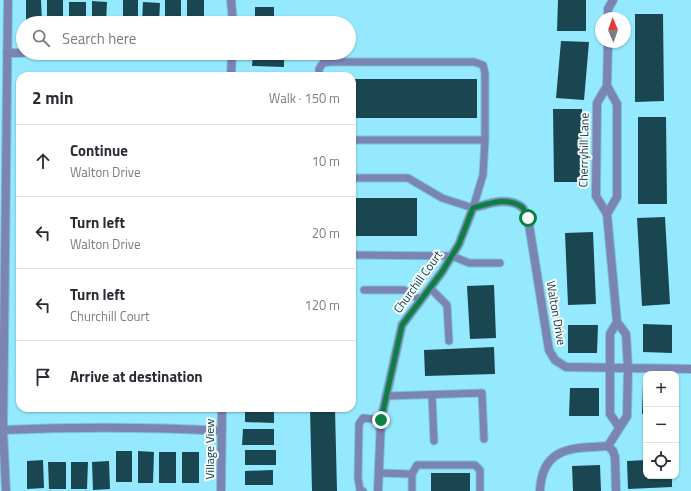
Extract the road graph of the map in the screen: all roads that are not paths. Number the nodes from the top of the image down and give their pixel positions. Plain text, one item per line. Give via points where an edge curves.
1 (8, 0) edge
2 (231, 0) edge
3 (613, 0) edge
4 (608, 12) edge
5 (232, 16) edge
6 (608, 48) edge
7 (7, 53) junction
8 (16, 53) edge
9 (232, 60) edge
10 (231, 72) edge
11 (319, 72) edge
12 (607, 86) junction
13 (356, 140) edge
14 (485, 140) junction
15 (356, 178) edge
16 (473, 208) junction
17 (608, 214) junction
18 (356, 255) edge
19 (452, 256) junction
20 (500, 262) dead end
21 (430, 288) junction
22 (364, 290) dead end
23 (421, 300) junction
24 (618, 322) junction
25 (449, 341) dead end
26 (628, 368) junction
27 (610, 369) junction
28 (691, 369) edge
29 (432, 395) junction
30 (386, 396) junction
31 (222, 412) edge
32 (381, 420) junction
33 (619, 427) junction
34 (3, 430) junction
35 (222, 430) junction
36 (484, 439) dead end
37 (434, 441) dead end
38 (608, 446) junction
39 (379, 473) junction
40 (412, 474) junction
41 (6, 491) edge
42 (221, 491) edge
43 (364, 491) edge
44 (378, 491) edge
45 (412, 491) edge
46 (480, 491) edge
47 (540, 491) edge
48 (616, 491) edge

1 - 7 street
2 - 5 street
3 - 4 street
6 - 12 street, Cherryhill Lane
7 - 8 street
7 - 34 street
9 - 10 street
11 - 14 lane via 323,63 331,62 474,62 483,65 486,73
12 - 17 street via 617,104 617,197
12 - 17 street, Cherryhill Lane via 597,103 596,196
13 - 14 lane
14 - 16 lane via 483,174
15 - 16 lane via 408,178 442,198
16 - 19 street, Churchill Court
16 - 27 street, Walton Drive via 496,202 513,203 523,208 528,218 549,350 555,360 566,367
17 - 24 street, Cherryhill Lane
18 - 19 lane
19 - 20 lane via 469,263
19 - 21 street, Churchill Court
21 - 23 street, Churchill Court
21 - 25 lane via 447,305
22 - 23 lane via 404,290
23 - 30 street, Churchill Court via 402,325
24 - 26 street, Cherryhill Lane via 626,334
24 - 27 street, Cherryhill Lane via 610,334
26 - 27 street, Walton Drive
26 - 28 street, Walton Drive
26 - 33 street, Cherryhill Lane via 627,416
27 - 33 street, Cherryhill Lane via 610,414
29 - 30 lane
29 - 36 lane via 482,393
29 - 37 lane
30 - 32 street, Churchill Court
31 - 35 street, Village View
32 - 39 street, Churchill Court
32 - 43 lane via 363,418 359,424 358,478 360,490
33 - 38 street, Cherryhill Lane
34 - 35 street
34 - 41 street
35 - 42 street, Village View
38 - 47 street via 574,448 557,454 546,465 540,482
38 - 48 street via 613,451
39 - 40 lane
39 - 44 street, Churchill Court
40 - 45 lane
40 - 46 lane via 417,465 475,465 480,470

